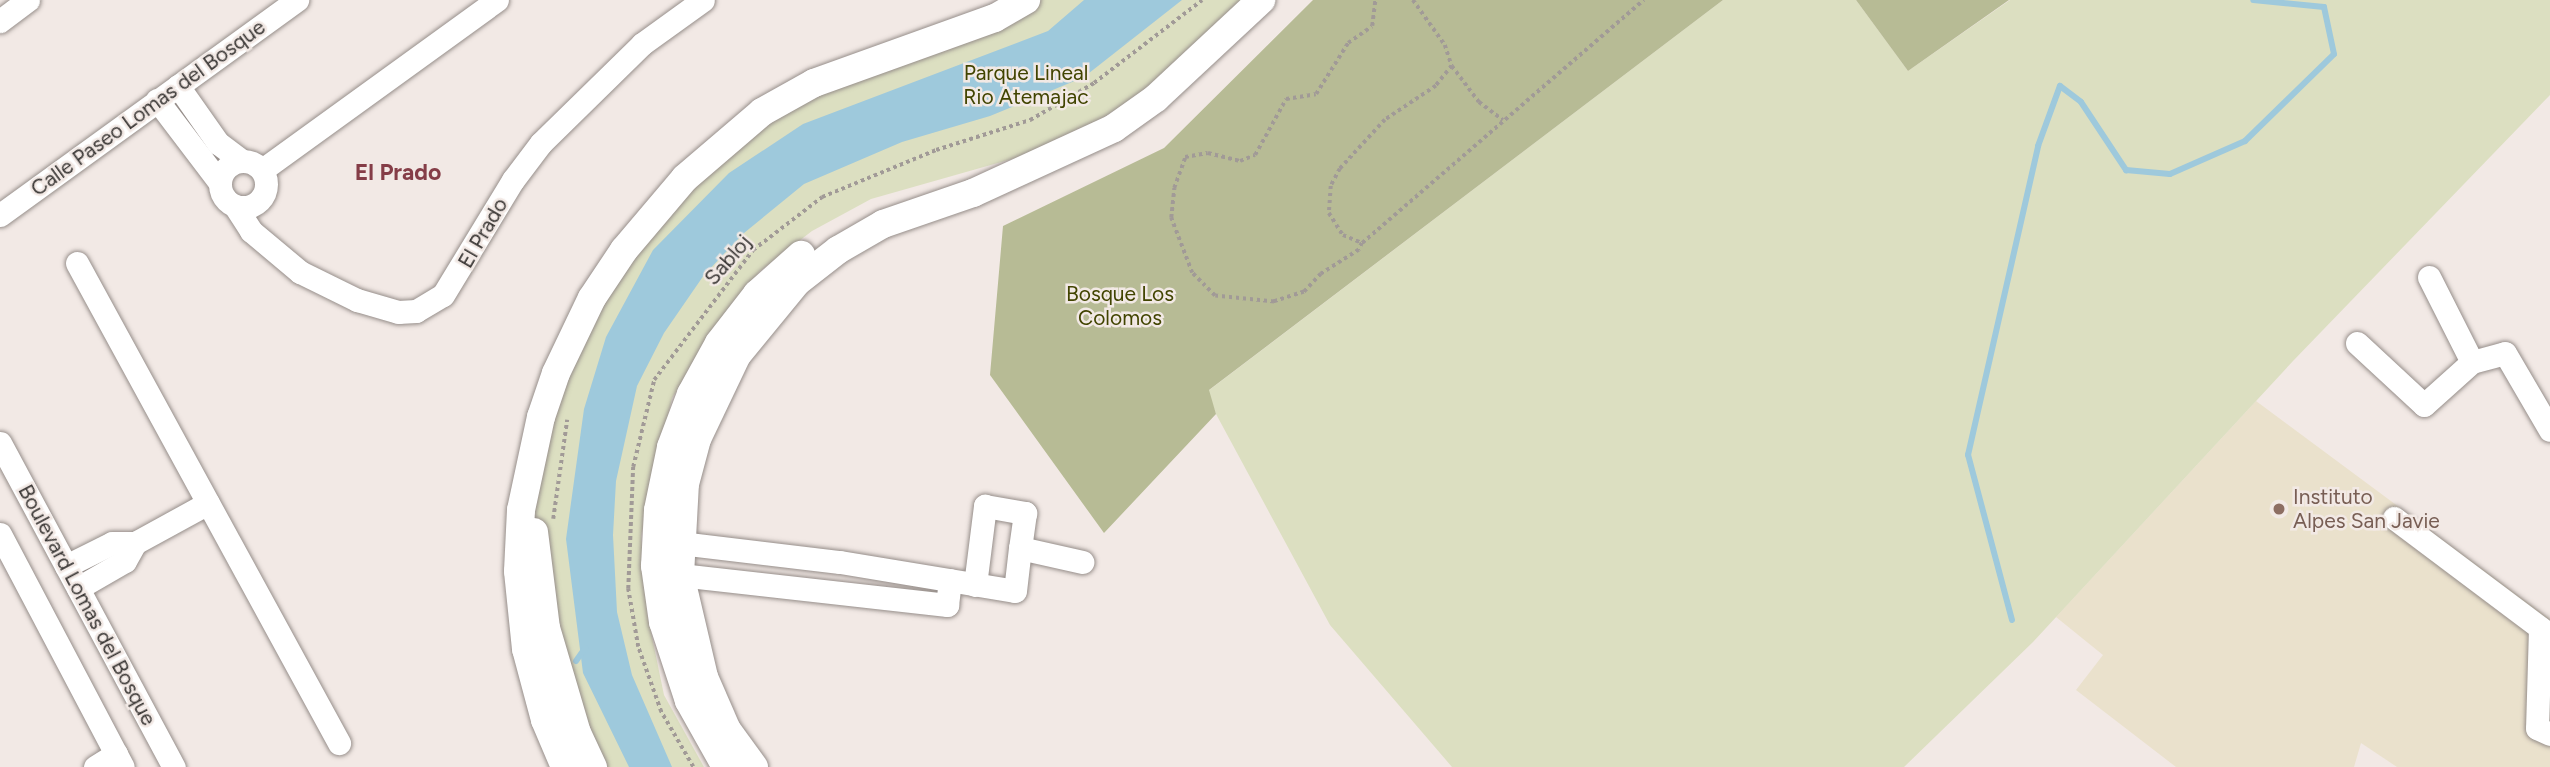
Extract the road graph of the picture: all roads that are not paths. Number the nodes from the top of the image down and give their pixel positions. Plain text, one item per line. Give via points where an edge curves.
1 (28, 0) edge
2 (297, 0) edge
3 (497, 0) edge
4 (703, 0) edge
5 (1026, 0) edge
6 (1261, 0) edge
7 (0, 20) edge
8 (178, 86) junction
9 (157, 100) junction
10 (252, 165) junction
11 (1003, 177) junction
12 (220, 183) junction
13 (235, 206) junction
14 (0, 215) edge
15 (77, 264) dead end
16 (2429, 277) dead end
17 (2357, 344) dead end
18 (2472, 362) junction
19 (2550, 430) edge
20 (0, 443) edge
21 (530, 463) junction
22 (208, 503) junction
23 (2394, 518) dead end
24 (0, 534) edge
25 (135, 542) junction
26 (680, 543) junction
27 (1020, 548) junction
28 (840, 562) junction
29 (1082, 562) dead end
30 (66, 566) junction
31 (680, 575) junction
32 (950, 580) junction
33 (975, 585) junction
34 (78, 588) junction
35 (837, 592) junction
36 (2545, 631) edge
37 (2550, 734) edge
38 (339, 743) dead end
39 (119, 761) edge
40 (95, 767) edge
41 (174, 767) edge
42 (565, 767) edge
43 (593, 767) edge
44 (726, 767) edge
45 (754, 767) edge

1 - 7 street
2 - 8 street, Calle Paseo Lomas del Bosque
3 - 10 street
4 - 13 street, El Prado via 633,51 541,143 443,295 416,311 398,312 357,300 300,272 251,231
5 - 21 main road via 970,28 814,83 762,112 685,178 624,250 574,332 552,384
6 - 11 main road via 1156,98 1114,128 1068,153
8 - 9 street, Calle Paseo Lomas del Bosque
8 - 10 street via 218,143
9 - 12 street
9 - 14 street, Calle Paseo Lomas del Bosque
10 - 12 street via 227,168
10 - 13 street via 267,186 262,198 248,207
11 - 26 main road via 883,224 838,250 797,282 765,317 737,355 697,439 685,484
11 - 44 main road via 969,180 877,209 795,259 757,294 719,342 691,394 671,447 658,510 655,566 663,622 689,701
12 - 13 street via 224,197
15 - 22 street
16 - 18 street
17 - 18 street via 2424,405
18 - 19 street via 2505,353
20 - 30 street, Boulevard Lomas del Bosque
21 - 42 main road via 518,571 526,649 545,720
21 - 43 main road via 547,628 573,722
22 - 25 street
22 - 38 street
23 - 36 street
24 - 39 street, Boulevard Lomas del Bosque
25 - 30 street via 112,543
25 - 34 street via 125,561
26 - 28 street
26 - 31 main road
27 - 29 street
27 - 33 street via 1015,591
27 - 33 street via 1024,513 985,506
28 - 32 street
28 - 35 street
30 - 34 street, Boulevard Lomas del Bosque
31 - 35 street
31 - 45 main road via 704,677 727,730
32 - 33 street
32 - 35 street via 947,604
34 - 41 street, Boulevard Lomas del Bosque
36 - 37 street via 2538,728
39 - 40 street

